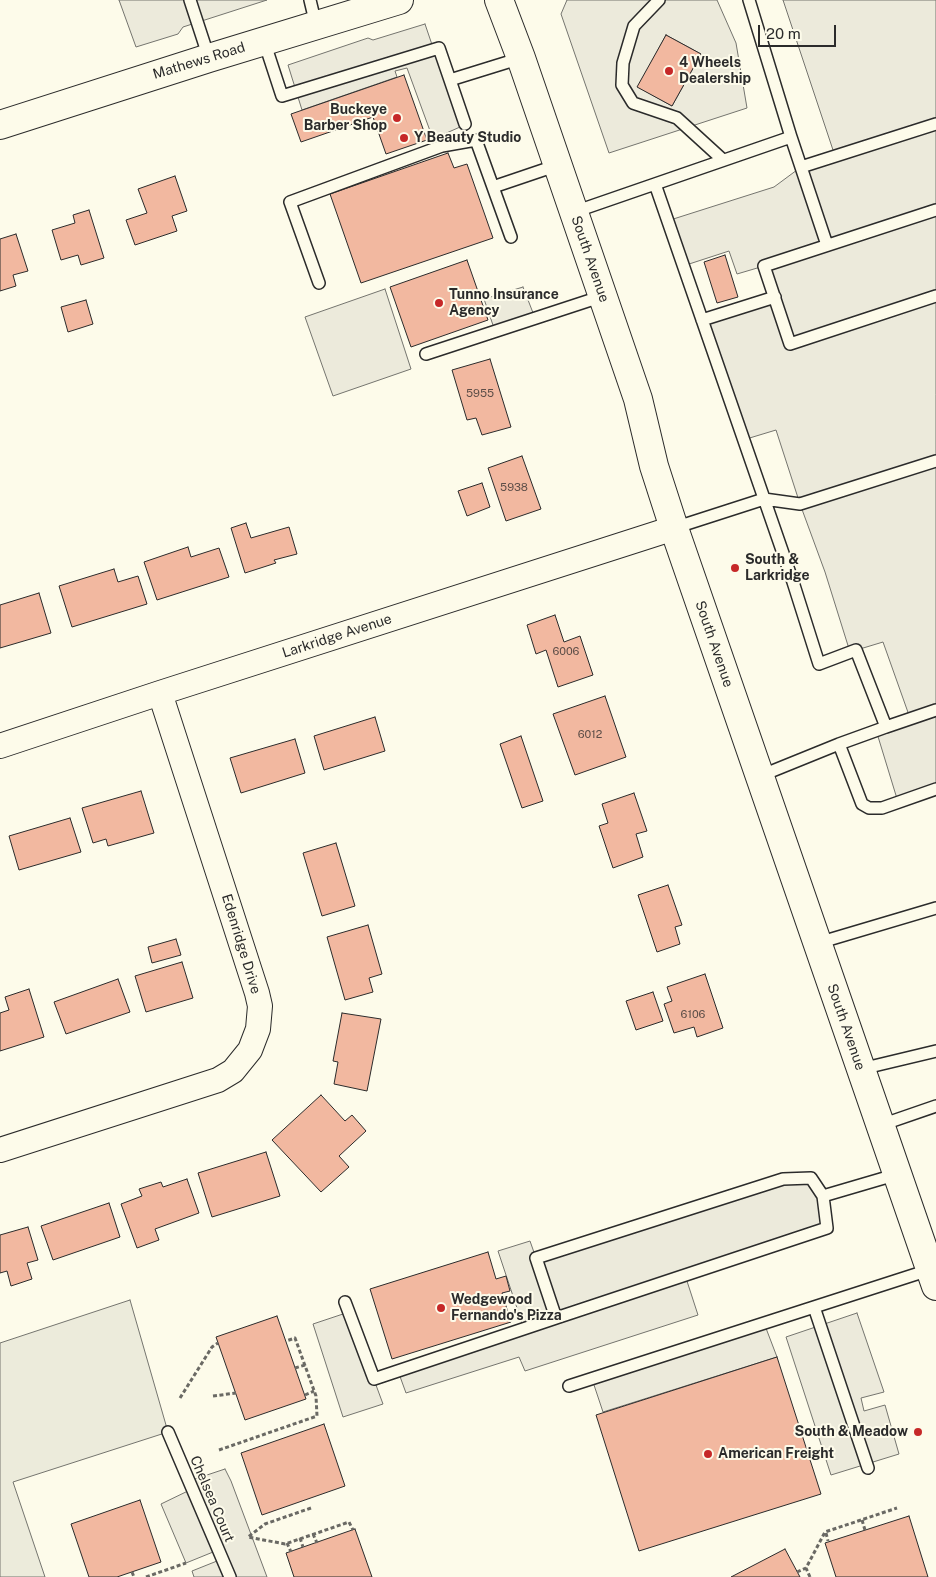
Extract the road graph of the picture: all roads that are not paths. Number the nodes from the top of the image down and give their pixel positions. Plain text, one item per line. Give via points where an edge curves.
1 (190, 0) edge
2 (399, 0) edge
3 (498, 0) edge
4 (659, 0) edge
5 (749, 0) edge
6 (313, 13) edge
7 (264, 41) junction
8 (209, 58) junction
9 (521, 58) junction
10 (450, 80) junction
11 (465, 124) dead end
12 (936, 124) edge
13 (0, 125) edge
14 (791, 137) junction
15 (723, 160) junction
16 (558, 165) junction
17 (802, 167) junction
18 (655, 184) junction
19 (493, 187) junction
20 (936, 210) edge
21 (574, 212) junction
22 (510, 236) dead end
23 (827, 245) junction
24 (319, 283) dead end
25 (603, 296) junction
26 (936, 296) edge
27 (774, 297) junction
28 (702, 320) junction
29 (426, 354) dead end
30 (936, 461) edge
31 (764, 499) junction
32 (674, 528) junction
33 (160, 693) junction
34 (936, 710) edge
35 (886, 727) junction
36 (839, 744) junction
37 (0, 746) edge
38 (760, 776) junction
39 (936, 789) edge
40 (936, 908) edge
41 (818, 943) junction
42 (936, 1051) edge
43 (861, 1069) junction
44 (936, 1106) edge
45 (880, 1125) junction
46 (0, 1150) edge
47 (898, 1174) junction
48 (823, 1196) junction
49 (934, 1274) edge
50 (345, 1302) dead end
51 (814, 1307) junction
52 (556, 1318) junction
53 (569, 1386) dead end
54 (168, 1432) dead end
55 (868, 1468) dead end
56 (230, 1577) edge

1 - 8 lane
2 - 6 main road, Mathews Road
3 - 9 main road, South Avenue
4 - 15 lane via 634,26 623,63 622,85 633,103 677,118
5 - 14 lane
6 - 7 main road, Mathews Road
7 - 8 main road, Mathews Road
7 - 10 lane via 282,96 439,48
8 - 13 main road, Mathews Road
9 - 10 lane
9 - 16 main road, South Avenue
10 - 11 lane
12 - 17 lane
14 - 15 lane
14 - 17 lane
15 - 18 lane
16 - 19 lane
16 - 21 main road, South Avenue
17 - 23 lane
18 - 21 lane
18 - 28 lane
19 - 22 lane
19 - 24 lane via 476,140 442,146 290,202
20 - 23 lane
21 - 25 main road, South Avenue
23 - 27 lane via 764,266
25 - 29 lane
25 - 32 main road, South Avenue via 638,399 654,466
26 - 27 lane via 790,344
27 - 28 lane
28 - 31 lane
30 - 31 lane via 800,504
31 - 32 lane
31 - 35 lane via 819,664 856,650
32 - 33 street, Larkridge Avenue
32 - 38 main road, South Avenue
33 - 37 street, Larkridge Avenue
33 - 46 street, Edenridge Drive via 257,993 260,1006 258,1029 250,1050 233,1071 218,1080
34 - 35 lane
35 - 36 lane
36 - 38 lane
36 - 39 lane via 862,804 869,808 882,808
38 - 41 main road, South Avenue
40 - 41 lane
41 - 43 main road, South Avenue
42 - 43 lane
43 - 45 main road, South Avenue
44 - 45 lane
45 - 47 main road, South Avenue
47 - 48 lane
47 - 49 main road, South Avenue
48 - 52 lane via 827,1228
48 - 52 lane via 812,1178 783,1179 536,1258
49 - 51 lane
50 - 52 lane via 374,1379
51 - 53 lane
51 - 55 lane
54 - 56 lane, Chelsea Court

